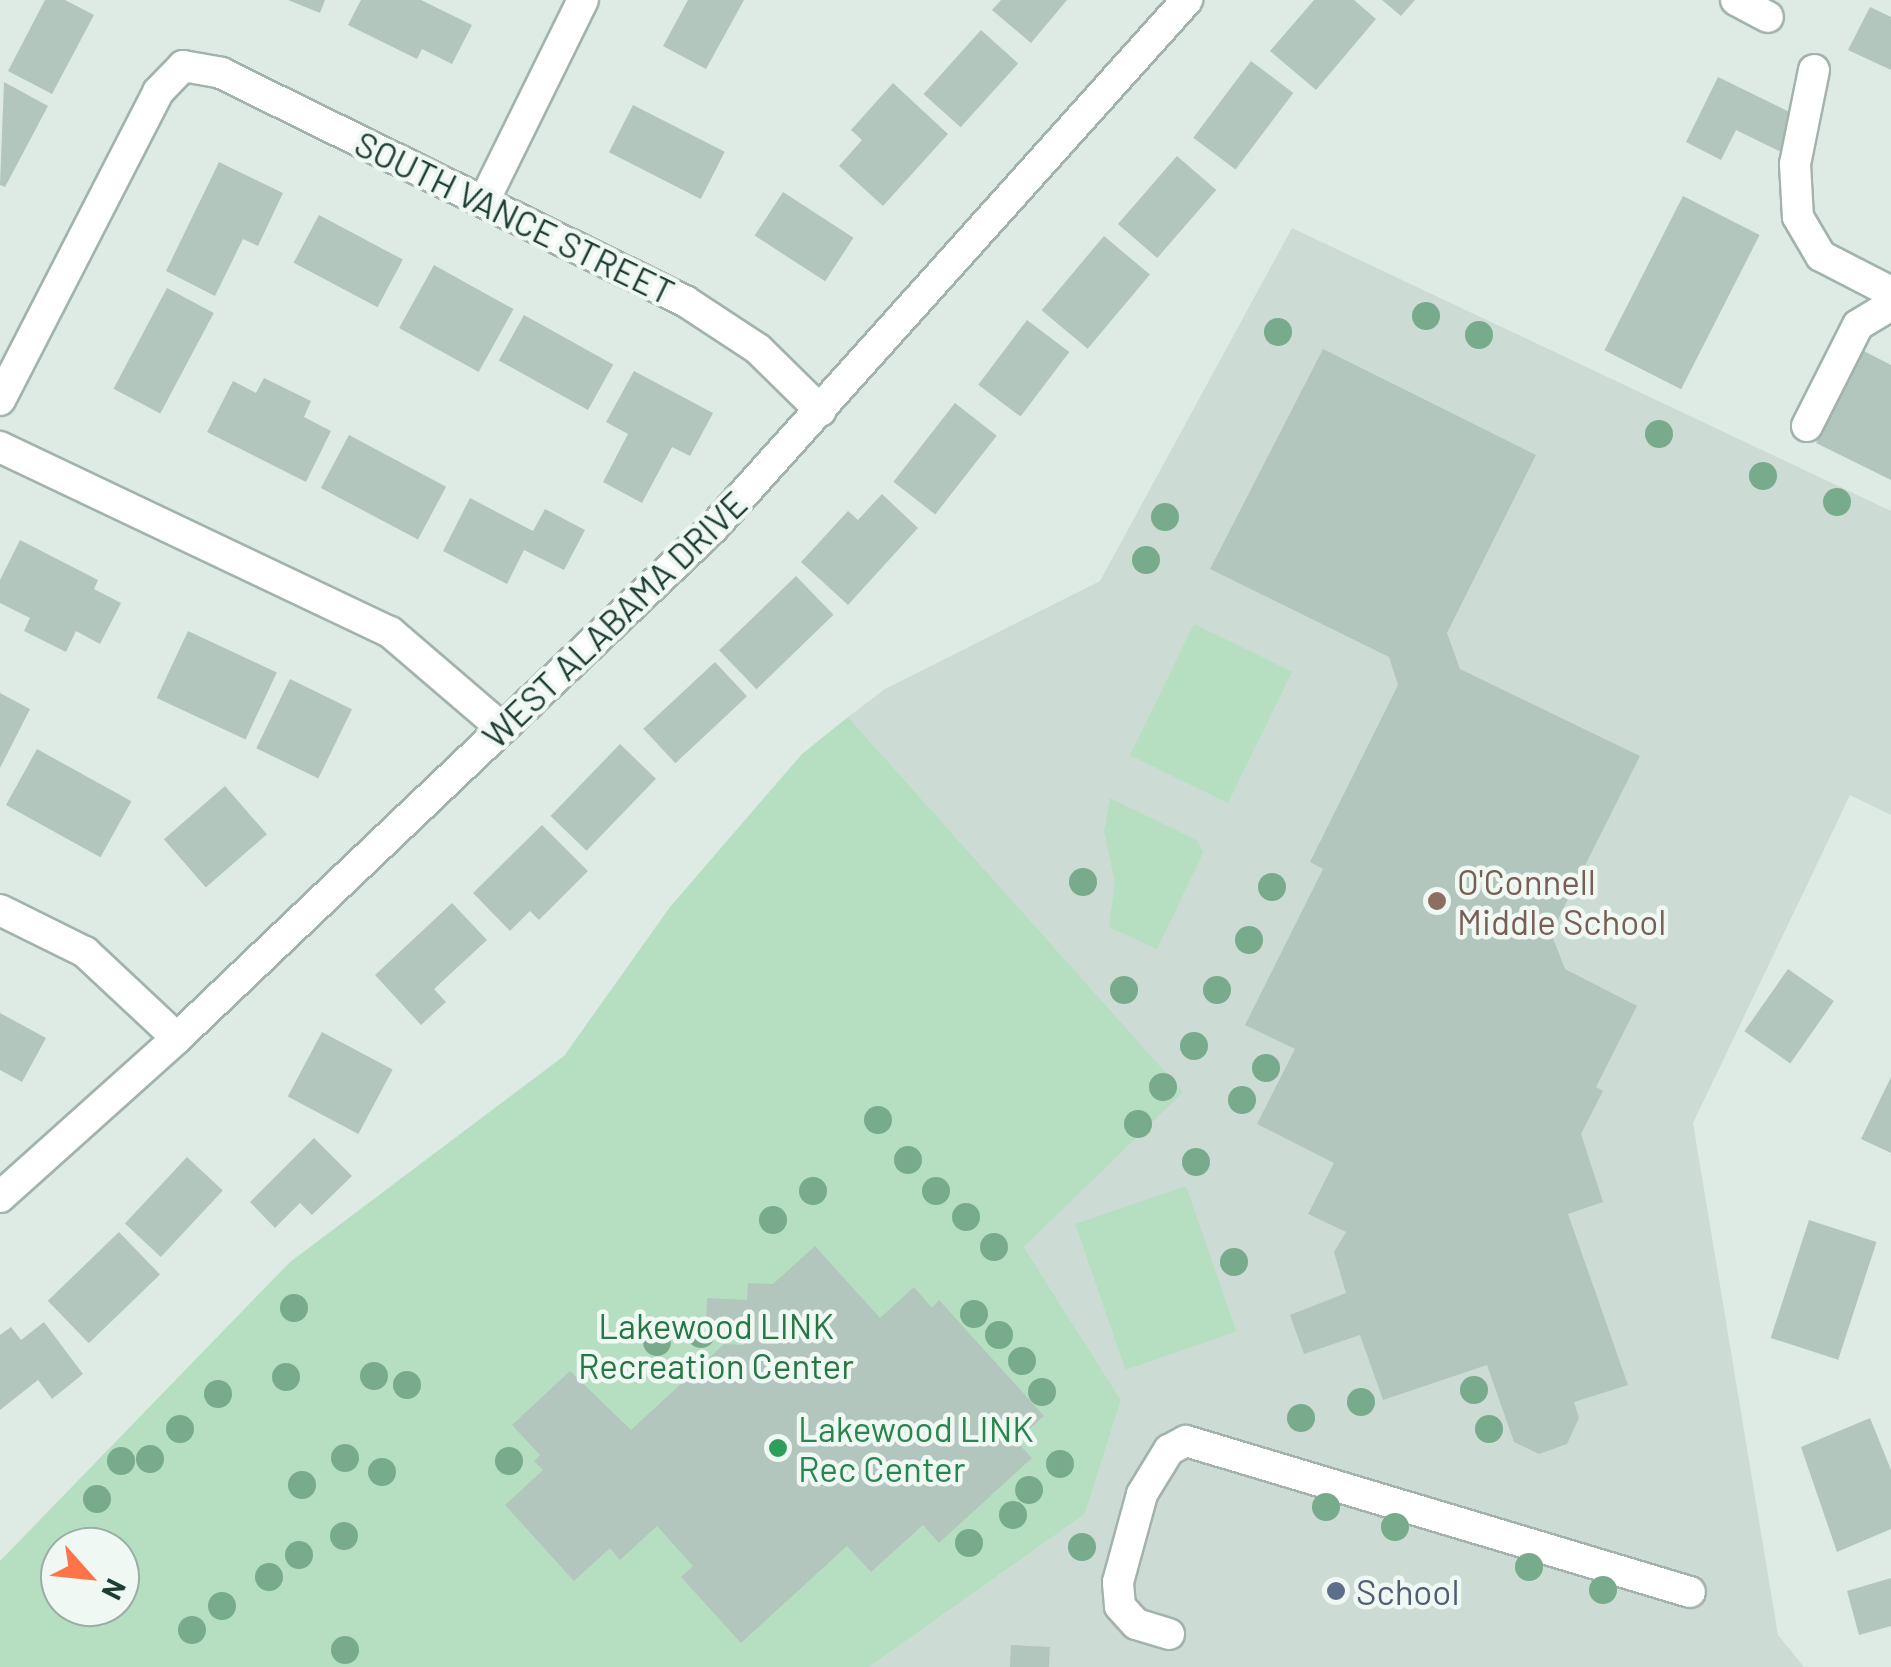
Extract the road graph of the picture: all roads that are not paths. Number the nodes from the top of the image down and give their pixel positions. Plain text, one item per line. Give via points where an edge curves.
1 (583, 0) edge
2 (1187, 0) edge
3 (1736, 0) edge
4 (1768, 18) dead end
5 (1814, 70) dead end
6 (485, 200) junction
7 (1891, 292) edge
8 (1891, 305) edge
9 (0, 400) edge
10 (821, 411) junction
11 (1807, 426) dead end
12 (0, 447) edge
13 (502, 728) junction
14 (0, 910) edge
15 (177, 1038) junction
16 (0, 1197) edge
17 (1690, 1592) dead end
18 (1169, 1634) dead end

1 - 6 street
2 - 10 street, WEST ALABAMA DRIVE
3 - 4 street
5 - 7 street via 1795,164 1798,218 1820,256
6 - 9 street, SOUTH VANCE STREET via 221,73 183,66 158,92
6 - 10 street, SOUTH VANCE STREET via 685,301 758,349
8 - 11 street via 1858,325
10 - 13 street, WEST ALABAMA DRIVE via 714,528
12 - 13 street via 390,632
13 - 15 street, WEST ALABAMA DRIVE
14 - 15 street via 85,952
15 - 16 street, WEST ALABAMA DRIVE
17 - 18 street via 1186,1441 1170,1450 1142,1494 1118,1582 1120,1606 1136,1624

